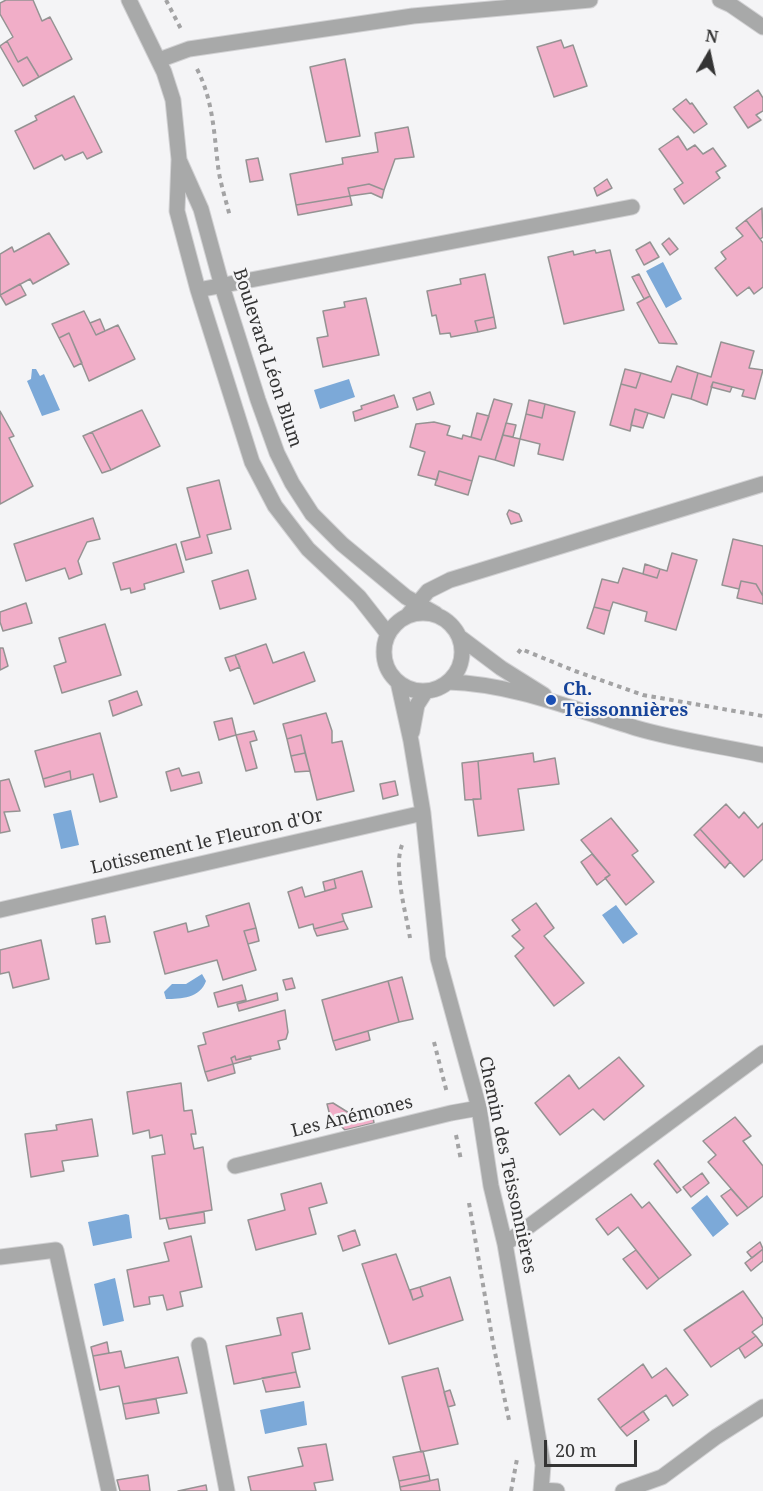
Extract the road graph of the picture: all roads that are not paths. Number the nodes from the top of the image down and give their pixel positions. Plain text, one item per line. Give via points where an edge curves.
1 (129, 0) edge
2 (590, 0) edge
3 (720, 0) edge
4 (763, 27) edge
5 (159, 60) junction
6 (179, 159) junction
7 (632, 207) dead end
8 (222, 286) junction
9 (198, 290) junction
10 (763, 484) edge
11 (413, 609) junction
12 (387, 634) junction
13 (461, 638) junction
14 (398, 682) junction
15 (448, 682) junction
16 (426, 691) junction
17 (551, 700) junction
18 (411, 741) junction
19 (763, 755) edge
20 (423, 813) junction
21 (0, 910) edge
22 (763, 1053) edge
23 (479, 1108) junction
24 (235, 1166) dead end
25 (505, 1244) junction
26 (0, 1257) edge
27 (199, 1345) dead end
28 (763, 1407) edge
29 (109, 1491) edge
30 (227, 1491) edge
31 (541, 1491) edge
32 (557, 1491) edge
33 (623, 1491) edge

1 - 5 street, Boulevard Léon Blum
2 - 5 street via 413,16 189,49
3 - 4 street
5 - 6 street, Boulevard Léon Blum via 173,99
6 - 8 street, Boulevard Léon Blum via 201,209
6 - 9 street, Boulevard Léon Blum via 177,211
7 - 8 street
8 - 9 street
8 - 11 street, Boulevard Léon Blum via 265,422 292,483 312,514 406,597
9 - 12 street, Boulevard Léon Blum via 252,462 275,506 308,549 359,597
10 - 11 street via 450,580 428,591
11 - 12 street
11 - 13 street via 447,620
12 - 14 street via 384,660
13 - 15 street via 461,662
13 - 17 street
14 - 16 street
14 - 18 street, Chemin des Teissonnières
15 - 16 street
15 - 17 street
16 - 18 street, Chemin des Teissonnières via 417,705
17 - 19 street via 638,728
18 - 20 street, Chemin des Teissonnières
20 - 21 street, Lotissement le Fleuron d'Or
20 - 23 street, Chemin des Teissonnières via 438,958
22 - 25 street
23 - 24 street, Les Anémones
23 - 25 street, Chemin des Teissonnières
25 - 31 street, Chemin des Teissonnières via 543,1464
26 - 29 street via 56,1250
27 - 30 street
28 - 33 street via 662,1477
31 - 32 street

